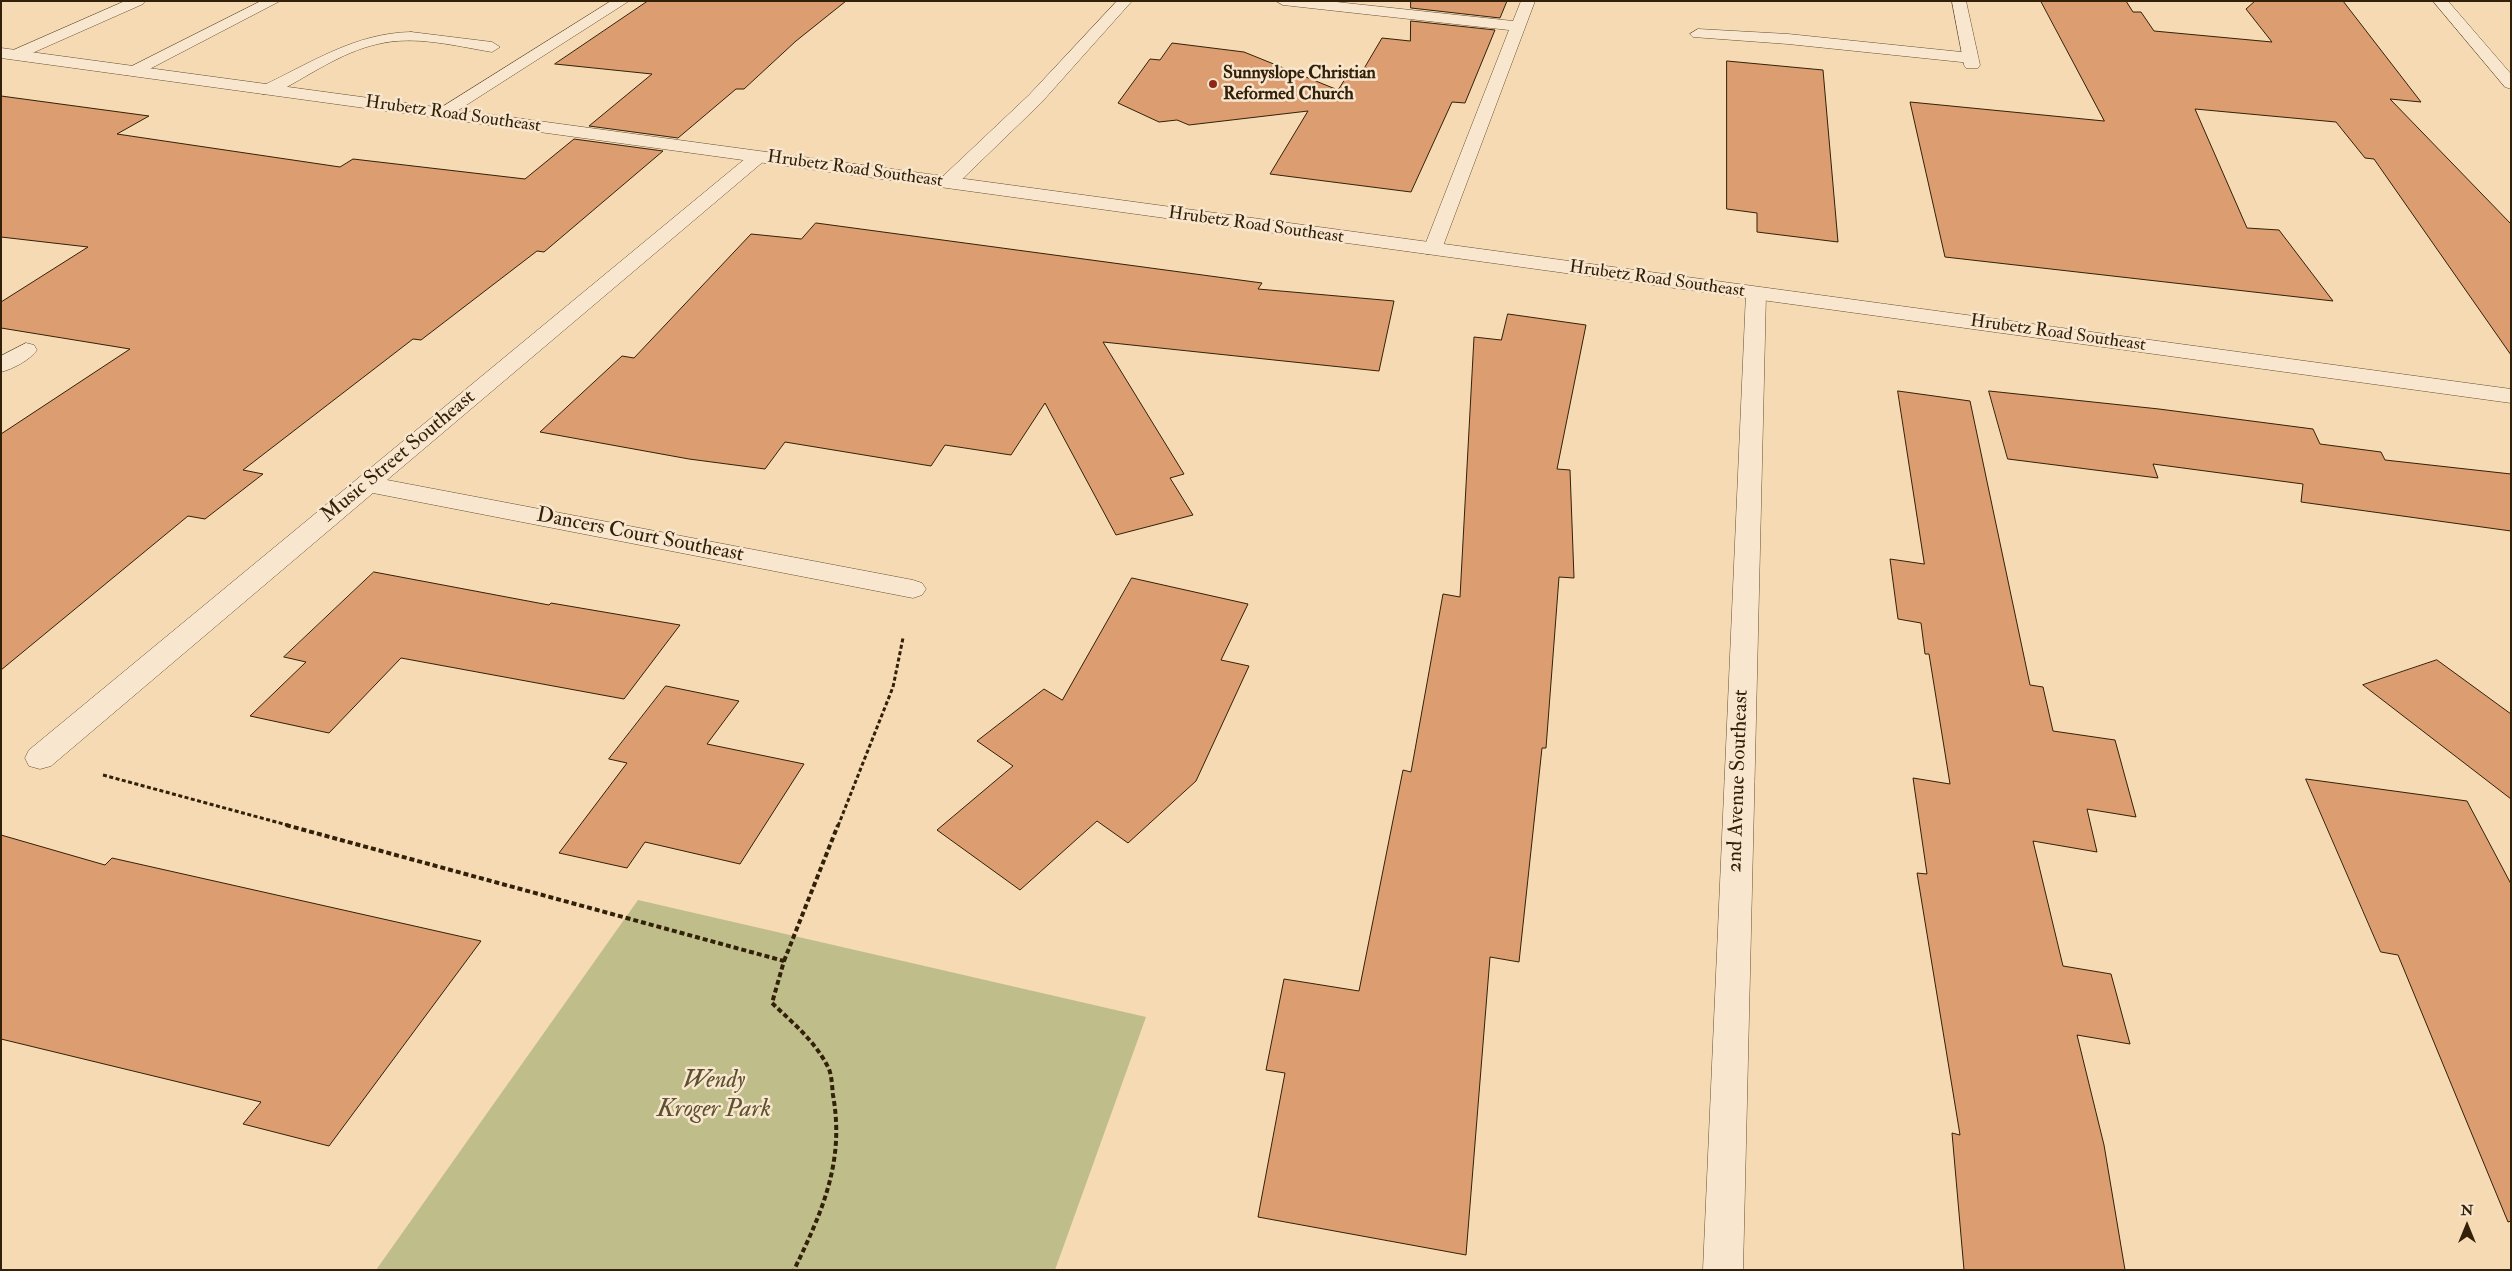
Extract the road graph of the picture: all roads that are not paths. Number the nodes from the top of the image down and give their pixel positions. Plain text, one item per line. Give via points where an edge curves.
1 (138, 1) edge
2 (273, 1) edge
3 (622, 1) edge
4 (1125, 1) edge
5 (1283, 1) edge
6 (1528, 1) edge
7 (1959, 1) edge
8 (2440, 1) edge
9 (1518, 26) junction
10 (1698, 34) dead end
11 (492, 47) dead end
12 (8, 54) edge
13 (132, 72) junction
14 (2511, 84) edge
15 (268, 90) junction
16 (440, 114) junction
17 (758, 157) junction
18 (947, 183) junction
19 (1433, 250) junction
20 (1756, 293) junction
21 (26, 350) dead end
22 (1, 365) edge
23 (2511, 396) edge
24 (367, 484) junction
25 (912, 589) road end
26 (40, 758) road end
27 (1723, 1270) edge

1 - 12 street
2 - 13 street
3 - 16 street
4 - 18 street via 1035,99
5 - 9 street
6 - 9 street
7 - 10 street via 1972,61 1772,38
8 - 14 street
9 - 19 street
11 - 15 street via 412,36 382,38 359,45
12 - 13 street, Hrubetz Road Southeast
13 - 15 street, Hrubetz Road Southeast
15 - 16 street, Hrubetz Road Southeast
16 - 17 street, Hrubetz Road Southeast
17 - 18 street, Hrubetz Road Southeast
17 - 24 street, Music Street Southeast
18 - 19 street, Hrubetz Road Southeast
19 - 20 street, Hrubetz Road Southeast
20 - 23 street, Hrubetz Road Southeast
20 - 27 street, 2nd Avenue Southeast
21 - 22 street
24 - 25 street, Dancers Court Southeast
24 - 26 street, Music Street Southeast

